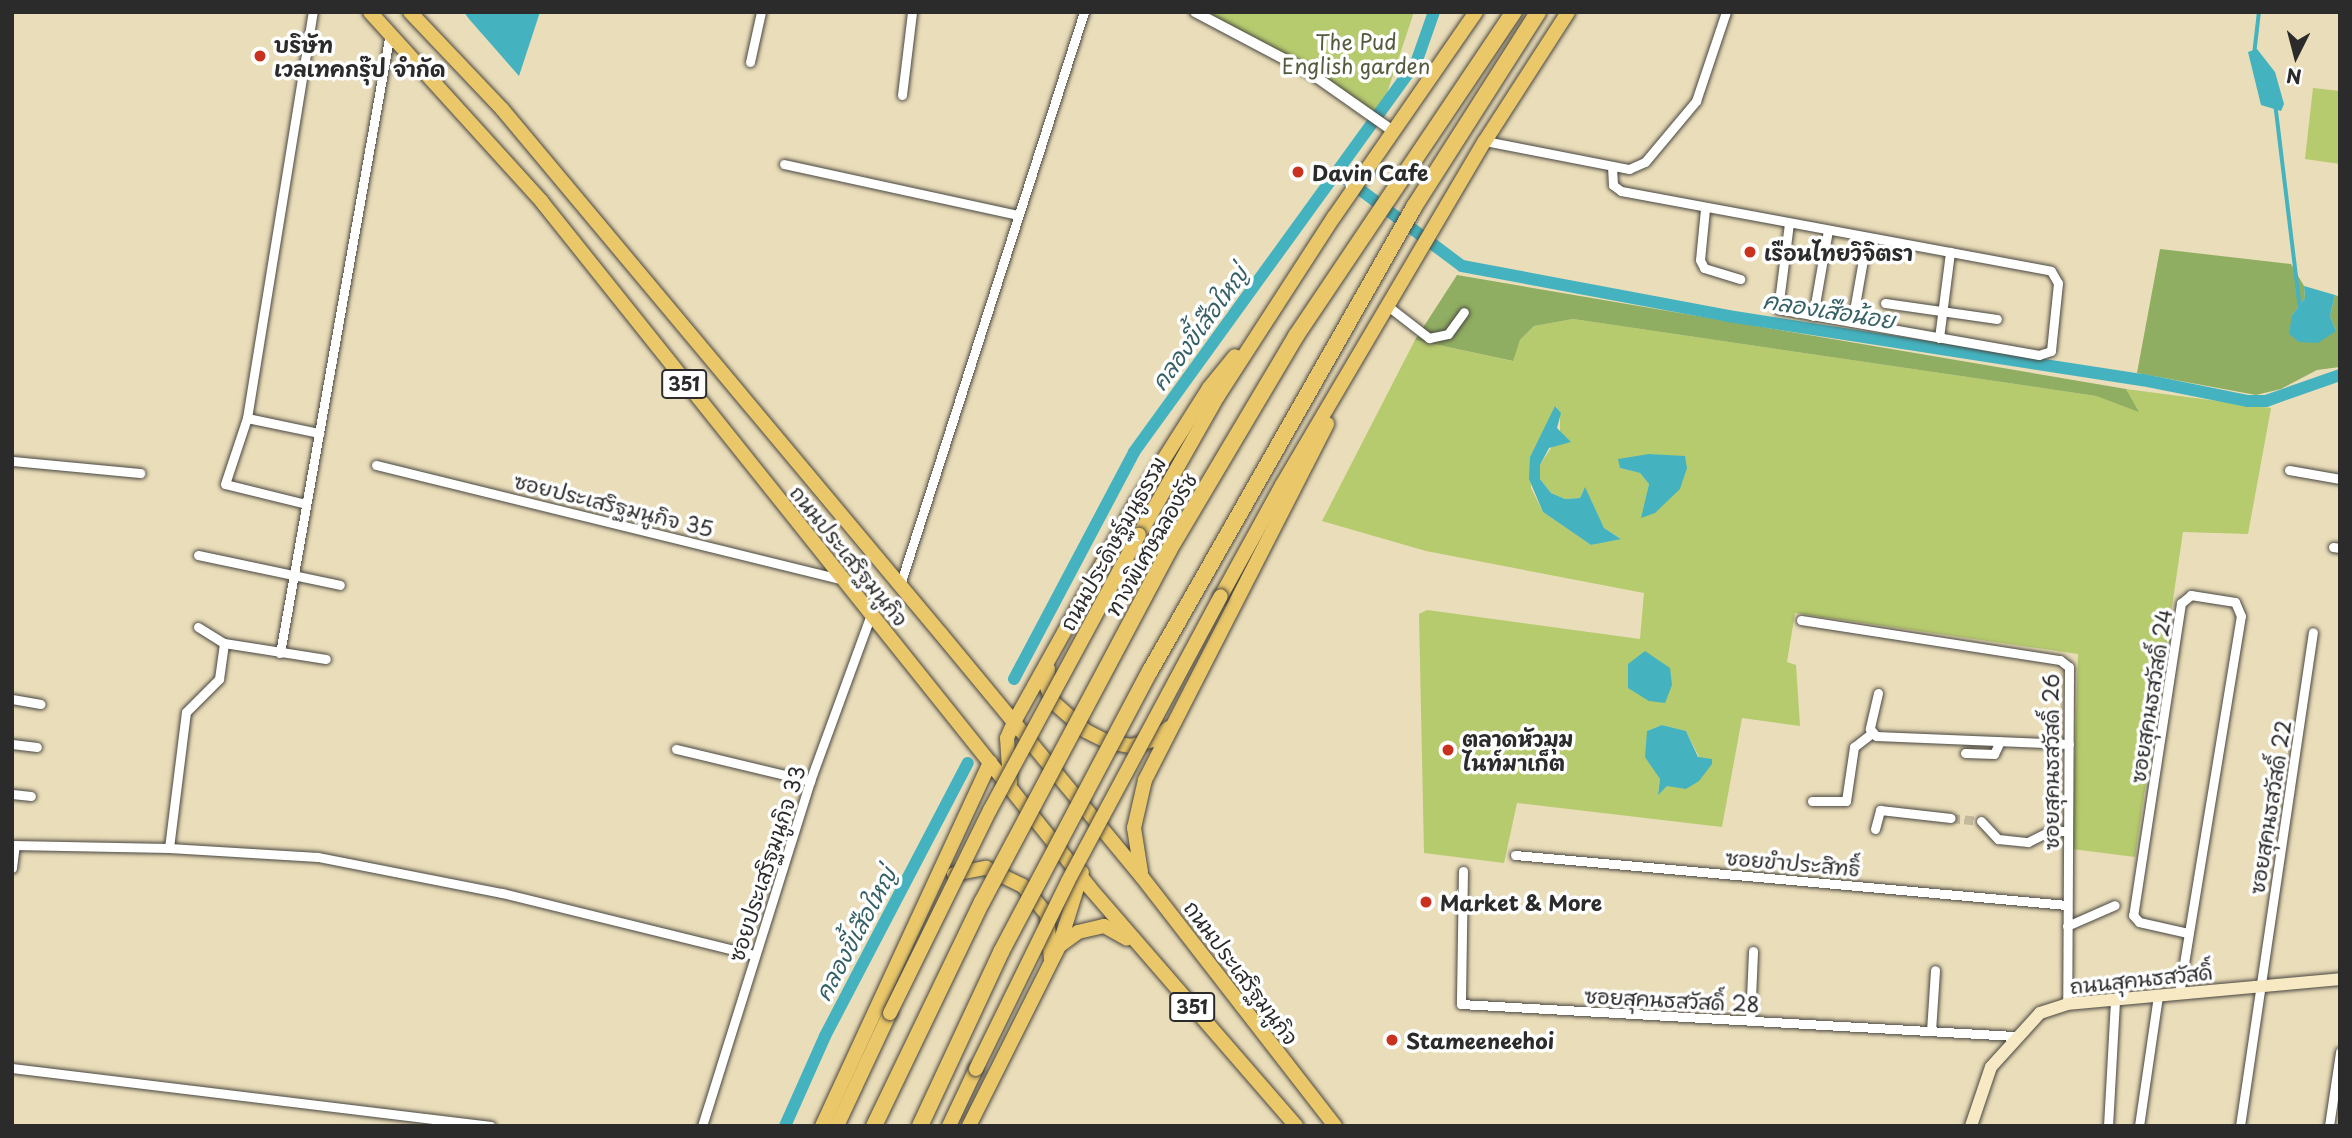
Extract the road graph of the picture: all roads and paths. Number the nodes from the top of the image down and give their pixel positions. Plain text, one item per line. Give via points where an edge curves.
1 (313, 12) edge
2 (370, 12) edge
3 (410, 12) edge
4 (761, 12) edge
5 (912, 12) edge
6 (1084, 12) edge
7 (1195, 12) edge
8 (1476, 12) edge
9 (1514, 12) edge
10 (1538, 12) edge
11 (1568, 12) edge
12 (1726, 12) edge
13 (390, 33) junction
14 (750, 62) dead end
15 (902, 95) dead end
16 (1387, 127) junction
17 (1485, 141) junction
18 (784, 164) dead end
19 (1612, 166) junction
20 (1705, 209) junction
21 (1017, 215) junction
22 (1789, 223) junction
23 (1828, 230) junction
24 (1867, 237) junction
25 (1950, 252) junction
26 (1740, 279) dead end
27 (1279, 303) junction
28 (1885, 303) dead end
29 (1390, 307) junction
30 (1943, 311) junction
31 (1464, 312) dead end
32 (1813, 316) junction
33 (1997, 318) dead end
34 (1852, 322) junction
35 (1939, 338) junction
36 (1348, 378) junction
37 (247, 418) junction
38 (319, 433) junction
39 (12, 461) edge
40 (376, 465) dead end
41 (2289, 470) dead end
42 (140, 473) dead end
43 (2340, 479) edge
44 (306, 504) junction
45 (198, 555) dead end
46 (293, 576) junction
47 (843, 579) junction
48 (900, 584) junction
49 (340, 585) dead end
50 (871, 614) junction
51 (1801, 620) dead end
52 (198, 626) dead end
53 (2313, 632) dead end
54 (224, 643) junction
55 (280, 653) junction
56 (326, 659) dead end
57 (1048, 664) junction
58 (1878, 693) dead end
59 (12, 699) edge
60 (41, 704) dead end
61 (1014, 722) junction
62 (1172, 726) junction
63 (1872, 733) junction
64 (2000, 741) junction
65 (12, 744) edge
66 (2069, 744) junction
67 (37, 747) dead end
68 (676, 750) dead end
69 (1965, 753) dead end
70 (990, 762) junction
71 (810, 781) junction
72 (1012, 791) junction
73 (12, 794) edge
74 (31, 796) dead end
75 (1812, 802) dead end
76 (1084, 812) junction
77 (1951, 818) tunnel mouth
78 (1981, 821) tunnel mouth
79 (1875, 829) dead end
80 (2068, 831) junction
81 (14, 845) edge
82 (169, 848) junction
83 (1515, 855) dead end
84 (12, 869) edge
85 (1463, 871) dead end
86 (1081, 877) junction
87 (1142, 877) junction
88 (924, 905) junction
89 (2067, 905) junction
90 (2115, 905) dead end
91 (2067, 926) junction
92 (2188, 933) junction
93 (1059, 946) junction
94 (1142, 950) junction
95 (1753, 951) dead end
96 (755, 955) junction
97 (1051, 962) junction
98 (1935, 970) dead end
99 (2340, 979) edge
100 (2259, 987) junction
101 (2179, 994) junction
102 (2158, 996) junction
103 (2115, 999) junction
104 (2067, 1004) junction
105 (1750, 1021) junction
106 (1931, 1031) junction
107 (2015, 1036) junction
108 (2340, 1052) edge
109 (12, 1068) edge
110 (490, 1126) edge
111 (702, 1126) edge
112 (822, 1126) edge
113 (837, 1126) edge
114 (874, 1126) edge
115 (920, 1126) edge
116 (949, 1126) edge
117 (968, 1126) edge
118 (1296, 1126) edge
119 (1335, 1126) edge
120 (1971, 1126) edge
121 (2108, 1126) edge
122 (2139, 1126) edge
123 (2240, 1126) edge
124 (2329, 1126) edge

1 - 37 street
2 - 13 main road, ถนนประเสริฐมนูกิจ / 351
3 - 48 main road, ถนนประเสริฐมนูกิจ / 351 via 502,109
4 - 14 street
5 - 15 street
6 - 21 street
7 - 16 street via 1309,72
8 - 16 main road, ถนนประดิษฐ์มนูธรรม
9 - 114 highway, ทางพิเศษฉลองรัช, bridge via 1296,336 1169,550 982,902
10 - 115 highway, bridge via 1415,207 1203,573 1001,953
11 - 17 main road
12 - 19 street via 1698,97 1684,117 1645,162 1629,169
13 - 38 street
13 - 47 main road, ถนนประเสริฐมนูกิจ / 351 via 542,202
16 - 27 main road, ถนนประดิษฐ์มนูธรรม
17 - 19 street
17 - 29 main road
18 - 21 street
19 - 20 street via 1613,185 1621,191
20 - 22 street
20 - 26 street via 1700,260 1713,273
21 - 48 street
22 - 23 street
22 - 32 street via 1778,309
23 - 24 street
23 - 32 street
24 - 25 street
24 - 34 street
25 - 30 street
25 - 35 street via 2057,275 2051,351 2039,355
27 - 57 main road via 1209,388 1136,503
27 - 113 main road, ถนนประดิษฐ์มนูธรรม, bridge via 1218,396 990,810
28 - 30 street
29 - 31 street via 1429,338 1448,334
29 - 36 main road
30 - 33 street
30 - 35 street
32 - 34 street
34 - 35 street
36 - 62 main road via 1298,488
36 - 116 main road, bridge via 1282,485 1074,869
37 - 38 street
37 - 44 street via 225,484
38 - 44 street
39 - 42 street
40 - 47 street, ซอยประเสริฐมนูกิจ 35
41 - 43 street
44 - 46 street
45 - 46 street
46 - 49 street
46 - 55 street
47 - 50 main road, ถนนประเสริฐมนูกิจ / 351
48 - 61 main road, ถนนประเสริฐมนูกิจ / 351
50 - 70 main road, ถนนประเสริฐมนูกิจ / 351
50 - 71 street, ซอยประเสริฐมนูกิจ 33
51 - 66 street, ซอยสุคนธสวัสดิ์ 26 via 2066,663
52 - 54 street
53 - 100 street, ซอยสุคนธสวัสดิ์ 22
54 - 55 street
54 - 82 street via 219,679 186,712
55 - 56 street
57 - 61 main road
57 - 62 main road via 1052,701 1086,731 1130,746 1153,740
58 - 63 street
59 - 60 street
61 - 72 main road via 1006,755
61 - 76 main road, ถนนประเสริฐมนูกิจ / 351
62 - 87 main road via 1138,803 1134,836
63 - 64 street
63 - 75 street via 1854,747 1846,801
64 - 66 street
64 - 69 street via 1994,754
65 - 67 street
66 - 80 street, ซอยสุคนธสวัสดิ์ 26
68 - 71 street
70 - 72 main road, ถนนประเสริฐมนูกิจ / 351
70 - 88 main road
71 - 96 street, ซอยประเสริฐมนูกิจ 33
72 - 86 main road, ถนนประเสริฐมนูกิจ / 351
73 - 74 street
76 - 86 main road
76 - 87 main road, ถนนประเสริฐมนูกิจ / 351
77 - 79 street via 1880,810
78 - 80 street via 1998,839 2028,842 2050,831
80 - 89 street, ซอยสุคนธสวัสดิ์ 26
81 - 82 street
81 - 84 street
82 - 96 street via 318,858 414,874
83 - 89 street, ซอยขำประสิทธิ์
85 - 105 street, ซอยสุคนธสวัสดิ์ 28 via 1461,1004
86 - 93 main road
86 - 94 main road, ถนนประเสริฐมนูกิจ / 351
87 - 119 main road, ถนนประเสริฐมนูกิจ / 351
88 - 97 main road via 953,874 986,868 1005,875 1038,900 1047,915
88 - 112 main road
89 - 91 street, ซอยสุคนธสวัสดิ์ 26
90 - 91 street
91 - 104 street, ซอยสุคนธสวัสดิ์ 26
92 - 92 street, ซอยสุคนธสวัสดิ์ 24 via 2139,922 2133,915 2181,603 2191,595 2235,602 2241,616
92 - 101 street, ซอยสุคนธสวัสดิ์ 24
93 - 94 main road via 1078,932 1104,926
93 - 97 main road
94 - 118 main road, ถนนประเสริฐมนูกิจ / 351
95 - 105 street
96 - 111 street, ซอยประเสริฐมนูกิจ 33
97 - 117 main road
98 - 106 street
99 - 100 main road, ถนนสุคนธสวัสดิ์
100 - 101 main road, ถนนสุคนธสวัสดิ์
100 - 123 street, ซอยสุคนธสวัสดิ์ 22
101 - 102 main road, ถนนสุคนธสวัสดิ์
102 - 103 main road, ถนนสุคนธสวัสดิ์
102 - 122 street
103 - 104 main road, ถนนสุคนธสวัสดิ์
103 - 121 street
104 - 107 main road, ถนนสุคนธสวัสดิ์ via 2040,1013
105 - 106 street, ซอยสุคนธสวัสดิ์ 28
106 - 107 street, ซอยสุคนธสวัสดิ์ 28
107 - 120 main road, ถนนสุคนธสวัสดิ์ via 1991,1067
108 - 124 street
109 - 110 street

